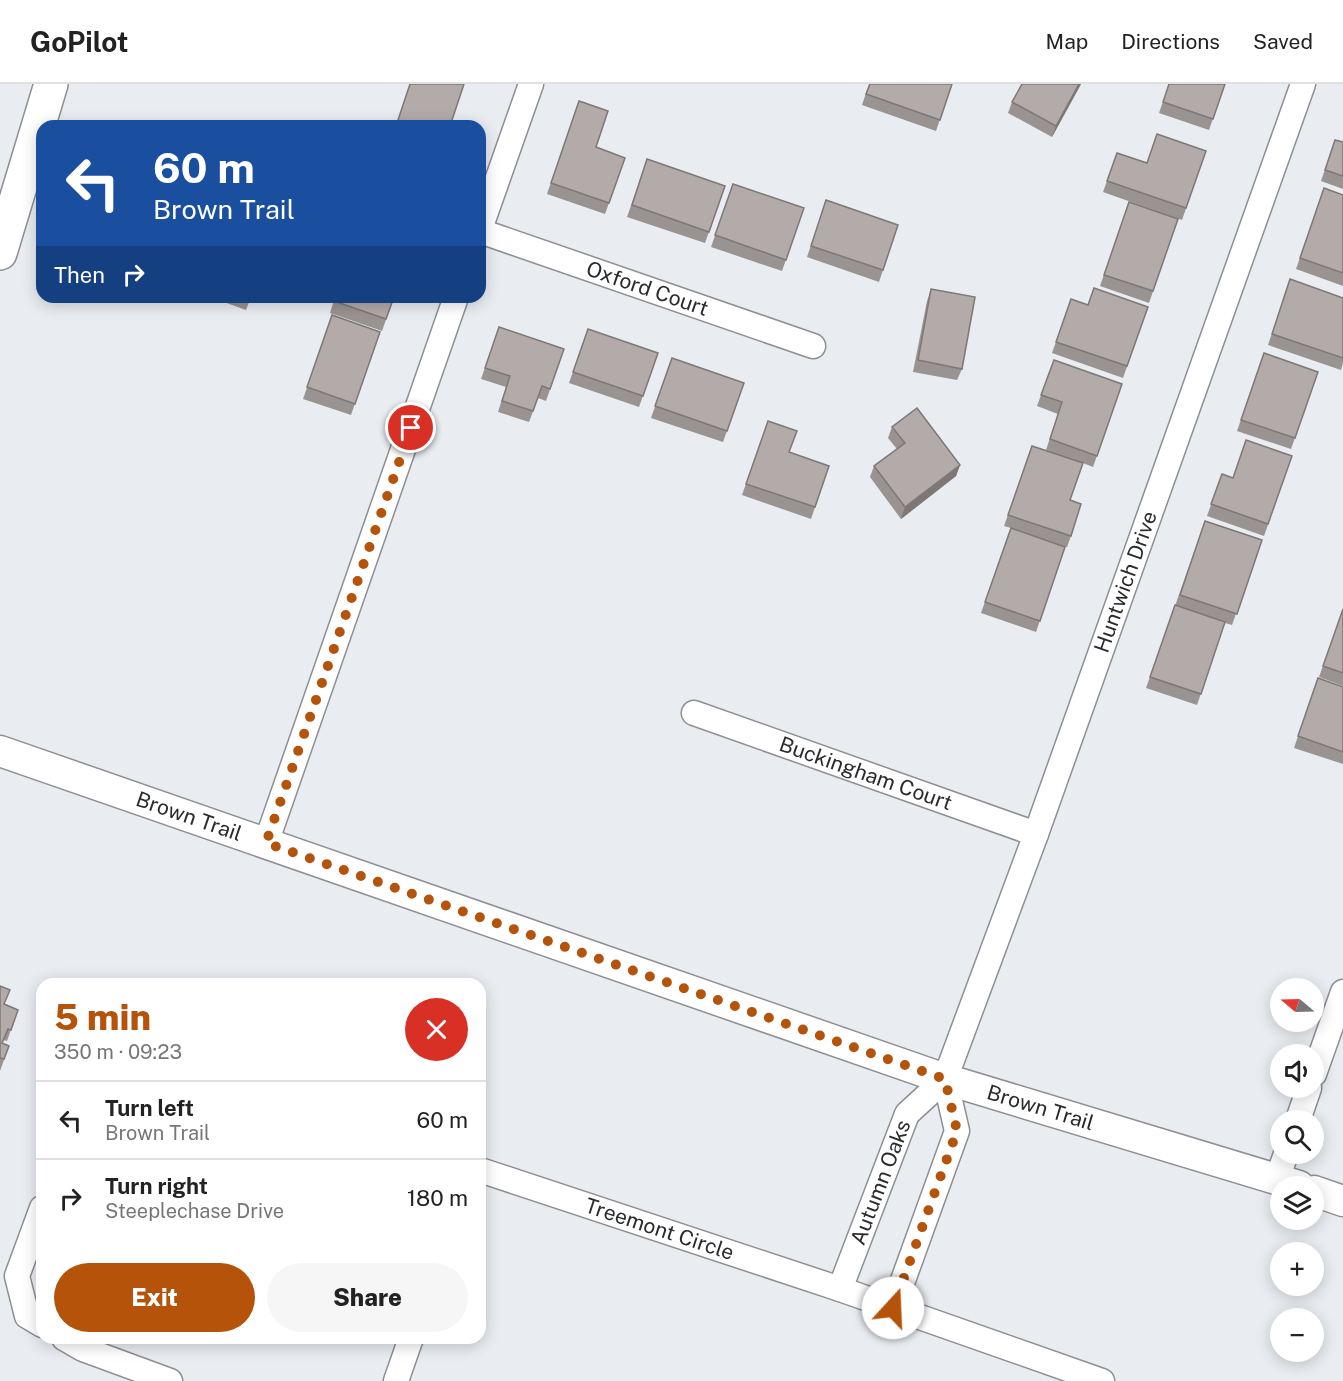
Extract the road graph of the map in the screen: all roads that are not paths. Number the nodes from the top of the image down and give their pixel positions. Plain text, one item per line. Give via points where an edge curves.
1 (51, 84) edge
2 (531, 84) edge
3 (1303, 84) edge
4 (40, 120) edge
5 (36, 134) edge
6 (486, 213) edge
7 (486, 232) edge
8 (0, 253) edge
9 (454, 303) edge
10 (813, 346) dead end
11 (694, 712) dead end
12 (0, 751) edge
13 (1036, 834) junction
14 (266, 843) junction
15 (1343, 992) edge
16 (1324, 1046) edge
17 (945, 1079) junction
18 (486, 1172) edge
19 (1287, 1173) edge
20 (1324, 1194) edge
21 (1343, 1201) edge
22 (36, 1224) edge
23 (840, 1289) junction
24 (893, 1308) junction
25 (36, 1321) edge
26 (74, 1344) edge
27 (409, 1344) edge
28 (170, 1381) edge
29 (396, 1381) edge
30 (1102, 1381) edge

1 - 4 main road
2 - 6 street
3 - 13 street, Huntwich Drive
5 - 8 main road
7 - 10 street, Oxford Court
9 - 14 street
11 - 13 street, Buckingham Court
12 - 14 street, Brown Trail
13 - 17 street, Huntwich Drive
14 - 17 street, Brown Trail
15 - 16 street
17 - 19 street, Brown Trail
17 - 23 street, Autumn Oaks via 907,1114
17 - 24 street via 957,1131
18 - 23 street, Treemont Circle
20 - 21 street
22 - 25 street via 17,1276 27,1316
23 - 24 street, Treemont Circle
24 - 30 street, Treemont Circle
26 - 28 street
27 - 29 street

